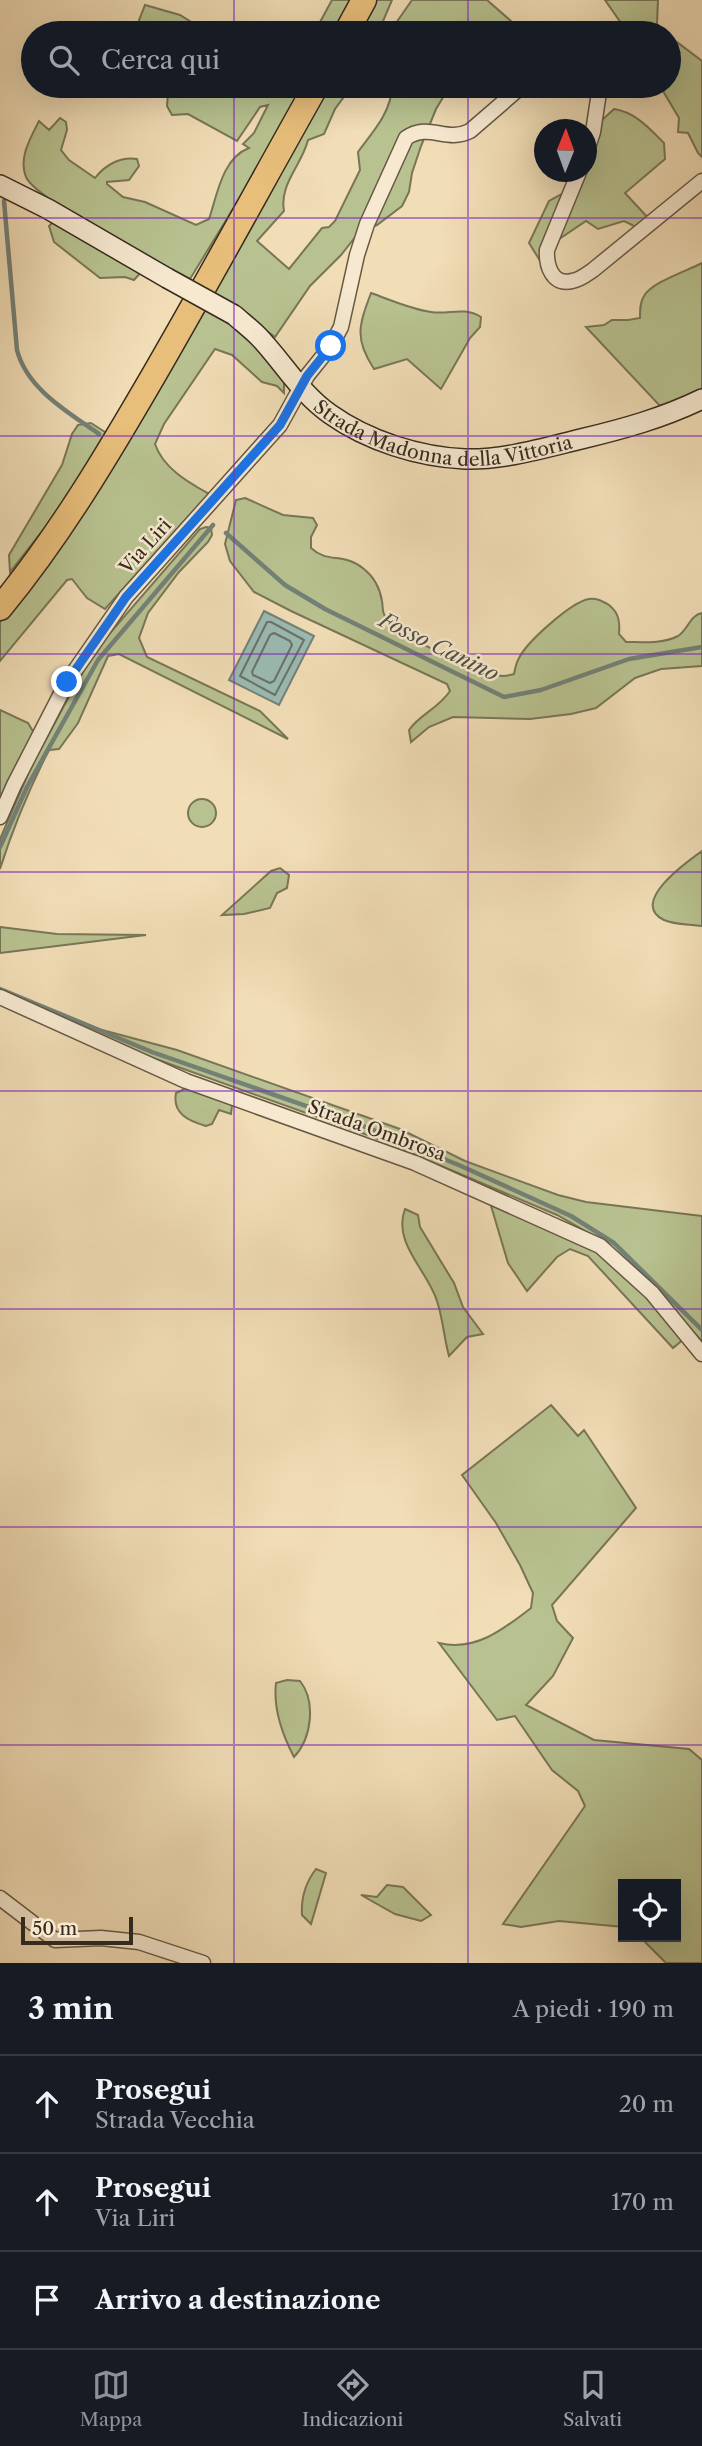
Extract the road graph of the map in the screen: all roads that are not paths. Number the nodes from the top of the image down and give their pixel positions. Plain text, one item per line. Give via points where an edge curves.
1 (364, 0) edge
2 (353, 21) edge
3 (309, 98) edge
4 (508, 98) edge
5 (598, 98) edge
6 (595, 119) edge
7 (702, 181) edge
8 (575, 182) edge
9 (0, 185) edge
10 (301, 390) junction
11 (702, 399) edge
12 (0, 608) edge
13 (0, 817) edge
14 (0, 997) edge
15 (702, 1354) edge
16 (0, 1898) edge
17 (204, 1963) edge

1 - 2 highway
3 - 12 highway via 127,422 53,537
4 - 10 street, Via Liri via 460,136 424,130 406,138 367,224 341,327
5 - 6 street
7 - 8 street via 593,270 565,282 556,279 546,260
9 - 10 street, Strada Madonna della Vittoria, bridge via 234,316 258,336
10 - 11 street, Strada Madonna della Vittoria via 363,433 418,452 466,459 498,457 647,423
10 - 13 street, Via Liri via 280,425 126,597 67,682
14 - 15 street, Strada Ombrosa via 186,1082 415,1163 600,1246 652,1293
16 - 17 street via 55,1940 139,1942

